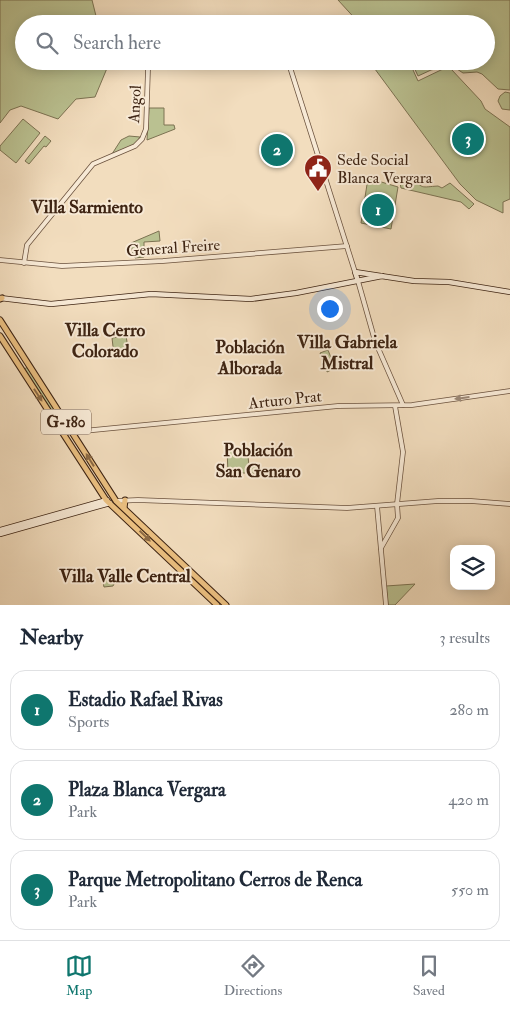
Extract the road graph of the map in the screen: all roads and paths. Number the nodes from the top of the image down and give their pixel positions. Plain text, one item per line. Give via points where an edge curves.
1 (148, 70) edge
2 (291, 70) edge
3 (347, 246) junction
4 (0, 260) edge
5 (24, 263) junction
6 (355, 272) junction
7 (382, 276) junction
8 (358, 280) junction
9 (510, 292) edge
10 (1, 298) edge
11 (1, 323) edge
12 (0, 336) edge
13 (510, 392) edge
14 (404, 405) junction
15 (395, 406) junction
16 (72, 432) junction
17 (62, 433) junction
18 (116, 500) junction
19 (125, 500) junction
20 (107, 501) junction
21 (397, 504) junction
22 (510, 504) edge
23 (377, 506) junction
24 (124, 508) junction
25 (0, 530) edge
26 (0, 534) edge
27 (381, 548) junction
28 (217, 605) edge
29 (226, 605) edge
30 (386, 605) edge

1 - 5 street, Angol via 146,128 142,139 135,146 93,164 28,244
2 - 3 street
3 - 5 street, General Freire via 163,261 62,266
3 - 6 street
4 - 5 street, General Freire
6 - 7 main road
6 - 8 main road
7 - 8 main road
7 - 9 main road via 444,281
8 - 10 main road via 251,299 151,294 51,304
8 - 14 street via 376,341
11 - 16 main road, G-180
12 -> 17 main road, G-180
13 -> 14 street, Arturo Prat
14 - 15 street, Arturo Prat
15 - 16 street, Arturo Prat via 338,406
15 - 21 street via 403,452
16 - 17 street, Arturo Prat
18 -> 16 main road, G-180
17 - 20 main road, G-180
18 - 19 street
18 - 20 main road
18 - 24 main road, G-180
19 - 23 street via 347,508
19 - 24 main road
20 - 25 main road
20 - 26 main road
20 -> 28 main road, G-180
21 - 22 street via 465,501
21 - 23 street
21 - 27 street via 396,522
23 - 27 street
24 - 29 main road, G-180
27 - 30 street

